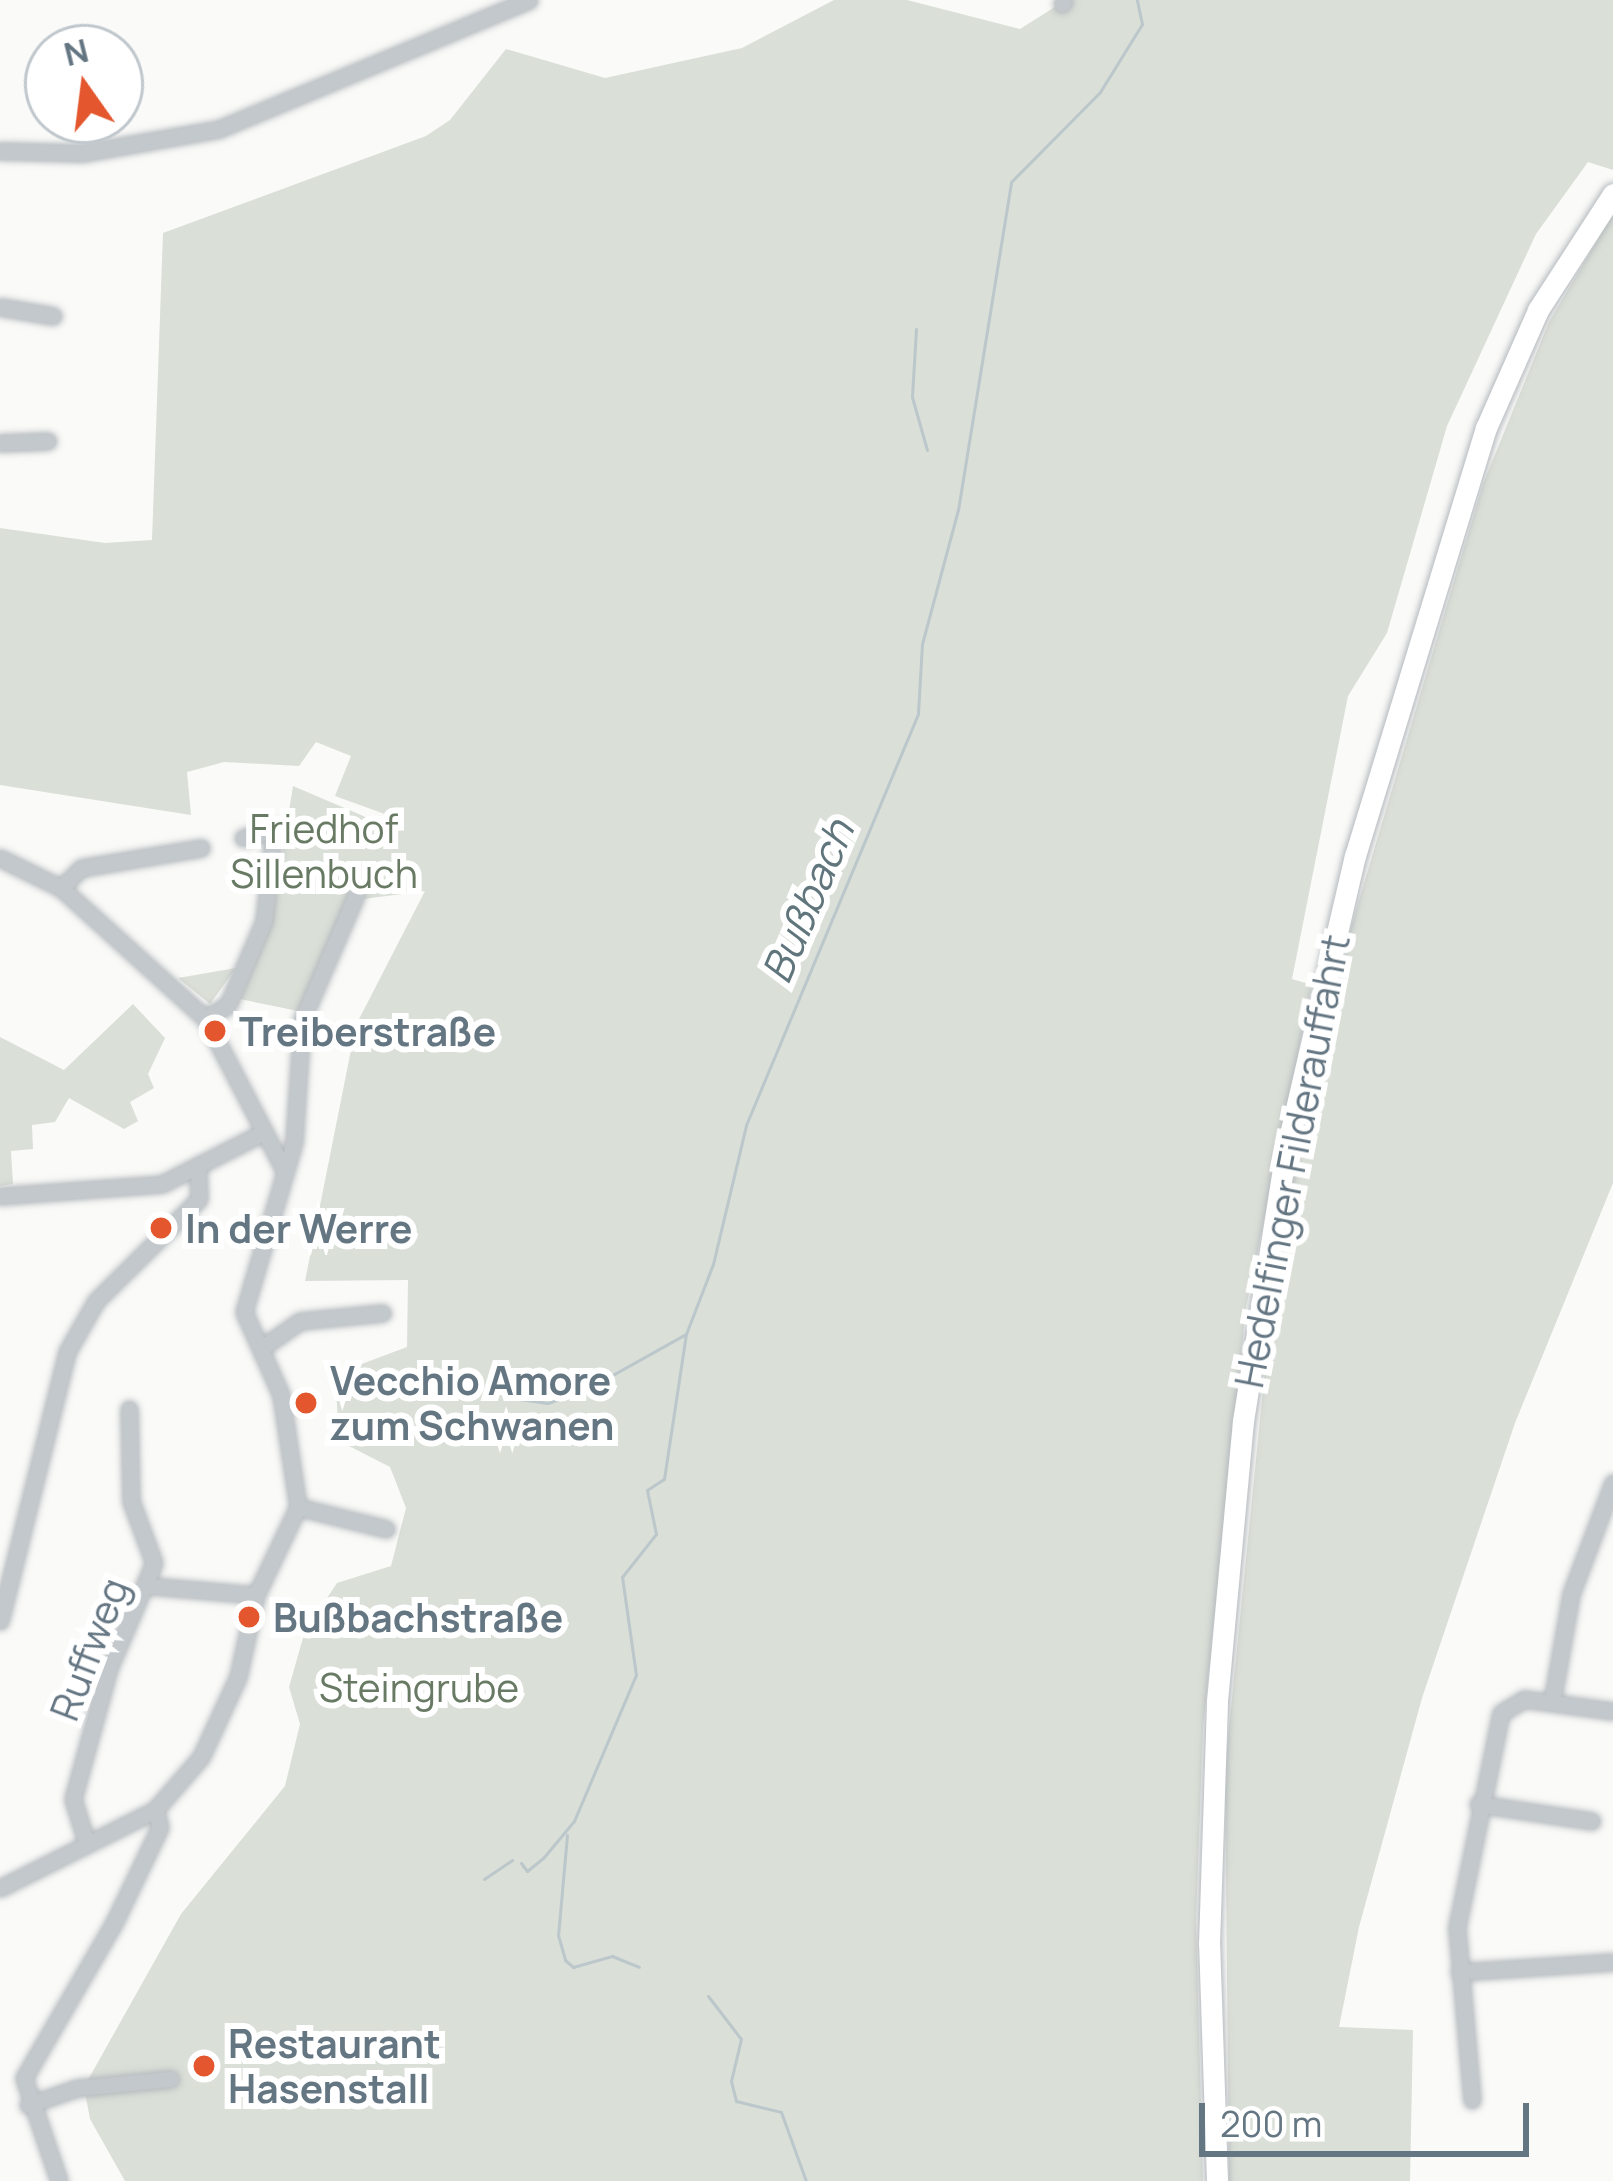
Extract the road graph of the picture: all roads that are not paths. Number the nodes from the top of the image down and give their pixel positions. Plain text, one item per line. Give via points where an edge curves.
1 (529, 0) edge
2 (0, 152) edge
3 (1613, 194) edge
4 (0, 308) edge
5 (52, 316) dead end
6 (48, 441) dead end
7 (0, 443) edge
8 (244, 838) dead end
9 (201, 848) dead end
10 (0, 857) edge
11 (61, 888) junction
12 (356, 895) dead end
13 (205, 1018) junction
14 (264, 1132) junction
15 (198, 1165) junction
16 (283, 1168) junction
17 (0, 1196) edge
18 (383, 1313) dead end
19 (263, 1347) junction
20 (129, 1409) dead end
21 (1613, 1483) edge
22 (298, 1507) junction
23 (386, 1528) dead end
24 (151, 1586) junction
25 (256, 1595) junction
26 (0, 1622) edge
27 (1552, 1702) junction
28 (1613, 1711) edge
29 (1478, 1804) junction
30 (154, 1810) junction
31 (1592, 1821) dead end
32 (86, 1841) junction
33 (0, 1888) edge
34 (1613, 1962) edge
35 (1459, 1972) junction
36 (171, 2079) dead end
37 (1472, 2100) dead end
38 (28, 2105) junction
39 (58, 2181) edge
40 (1217, 2181) edge

1 - 2 street via 219,129 82,154
3 - 40 main road, Hedelfinger Filderauffahrt via 1538,310 1479,447 1346,891 1285,1156 1243,1421 1216,1701 1209,1944
4 - 5 street
6 - 7 street via 26,449
8 - 13 street via 274,830 264,921 228,1005
9 - 11 street via 81,868
10 - 11 street
11 - 13 street
12 - 16 street via 302,1020 294,1142
13 - 14 street
14 - 15 street
14 - 16 street
15 - 17 street via 162,1184
15 - 26 street via 199,1199 96,1301 68,1352
16 - 19 street via 244,1312
18 - 19 street via 300,1321
19 - 22 street via 281,1395
20 - 24 street, Ruffweg via 131,1501 154,1563
21 - 27 street via 1571,1594
22 - 23 street
22 - 25 street
24 - 25 street
24 - 32 street, Ruffweg via 109,1668 77,1782 73,1799
25 - 30 street via 220,1722
27 - 28 street
27 - 29 street via 1507,1704
29 - 31 street
29 - 35 street via 1457,1927
30 - 32 street
30 - 38 street via 160,1827 133,1884 24,2078
32 - 33 street
34 - 35 street
35 - 37 street
36 - 38 street via 76,2088
38 - 39 street

